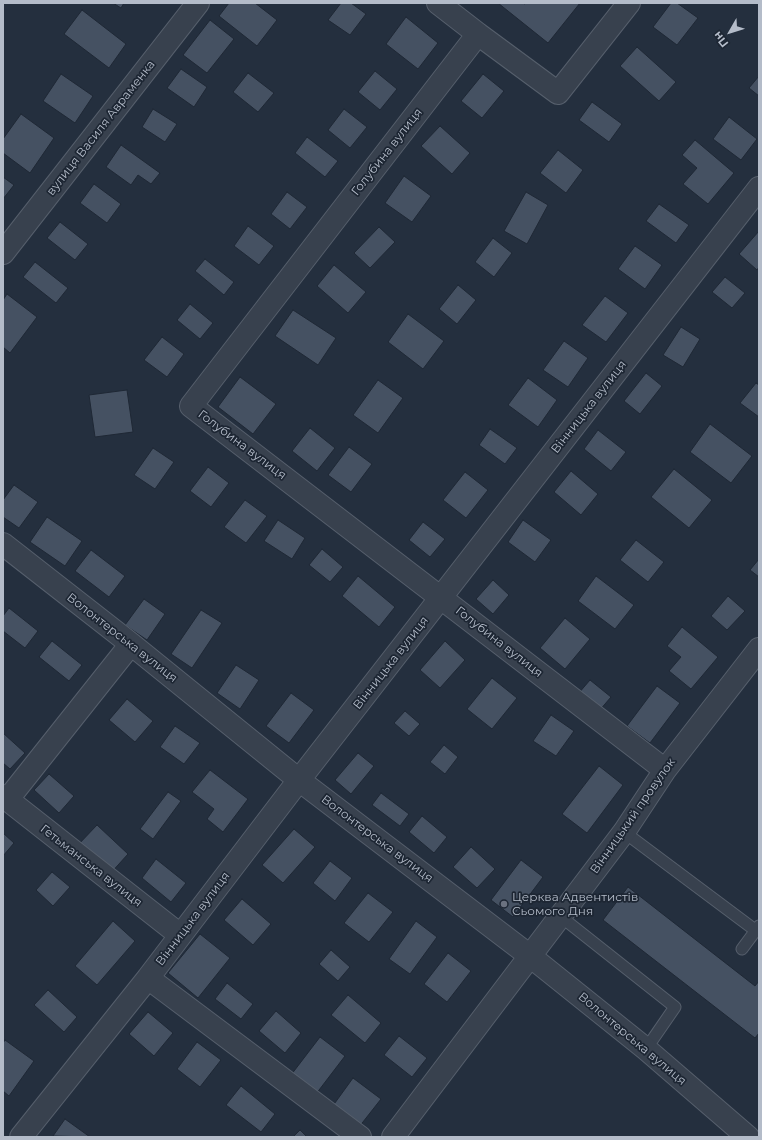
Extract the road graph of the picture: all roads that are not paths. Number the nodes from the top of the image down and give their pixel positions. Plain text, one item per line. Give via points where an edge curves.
1 (198, 3) edge
2 (438, 3) edge
3 (629, 3) edge
4 (478, 34) junction
5 (759, 188) edge
6 (3, 253) edge
7 (3, 544) edge
8 (442, 598) junction
9 (131, 644) junction
10 (759, 649) edge
11 (665, 770) junction
12 (299, 780) junction
13 (5, 798) edge
14 (624, 832) junction
15 (560, 916) junction
16 (757, 928) edge
17 (180, 936) junction
18 (742, 949) dead end
19 (530, 956) junction
20 (148, 978) junction
21 (646, 1049) junction
22 (21, 1137) edge
23 (360, 1137) edge
24 (393, 1137) edge
25 (748, 1137) edge

1 - 6 street, вулиця Василя Авраменка
2 - 4 street
3 - 4 street via 558,93
4 - 8 street, Голубина вулиця via 191,406
5 - 8 street, Вінницька вулиця
7 - 9 street, Волонтерська вулиця
8 - 11 street, Голубина вулиця
8 - 12 street, Вінницька вулиця
9 - 12 street, Волонтерська вулиця
9 - 13 street
10 - 11 street, Вінницький провулок
11 - 14 street, Вінницький провулок
12 - 17 street, Вінницька вулиця
12 - 19 street, Волонтерська вулиця
13 - 17 street, Гетьманська вулиця
14 - 15 street, Вінницький провулок
14 - 16 lane
15 - 19 street, Вінницький провулок
15 - 21 lane via 675,1007
16 - 18 lane
17 - 20 street, Вінницька вулиця
19 - 21 street, Волонтерська вулиця
19 - 24 street, Вінницький провулок
20 - 22 street, Вінницька вулиця
20 - 23 street
21 - 25 street, Волонтерська вулиця

